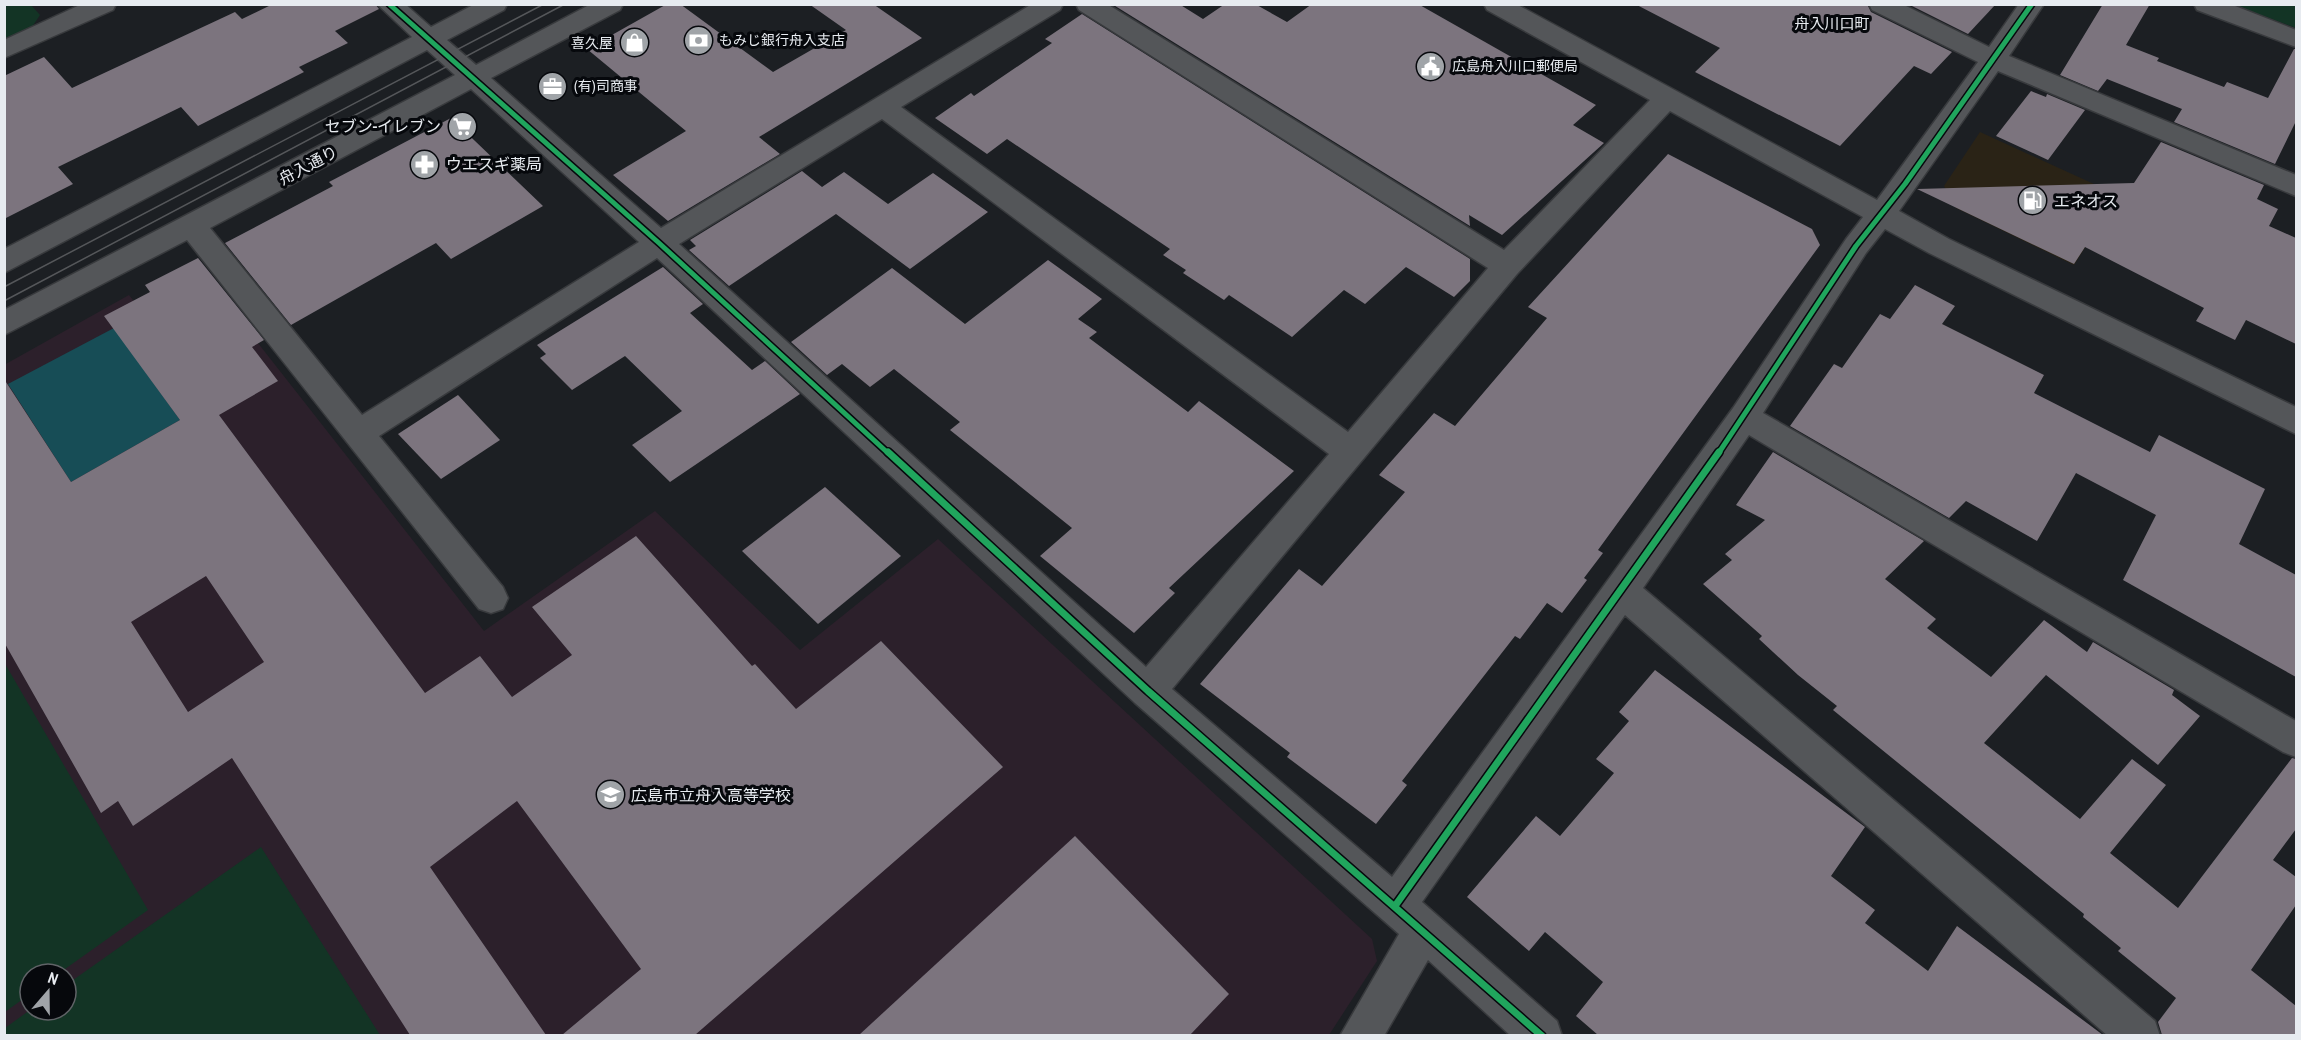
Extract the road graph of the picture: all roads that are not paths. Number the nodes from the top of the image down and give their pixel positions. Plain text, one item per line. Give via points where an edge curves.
1 (104, 4) edge
2 (389, 4) edge
3 (495, 4) edge
4 (611, 4) edge
5 (1051, 4) edge
6 (1088, 4) edge
7 (1496, 4) edge
8 (1881, 4) edge
9 (2032, 4) edge
10 (2206, 4) edge
11 (56, 14) edge
12 (429, 39) junction
13 (2296, 39) edge
14 (4, 50) edge
15 (1994, 59) junction
16 (475, 78) junction
17 (1667, 98) junction
18 (884, 108) junction
19 (2296, 186) edge
20 (1881, 215) junction
21 (192, 226) junction
22 (659, 243) junction
23 (4, 262) edge
24 (1507, 266) junction
25 (4, 324) edge
26 (1744, 417) junction
27 (2296, 421) edge
28 (358, 433) junction
29 (1348, 450) junction
30 (1622, 591) junction
31 (491, 598) dead end
32 (1148, 691) junction
33 (2296, 740) edge
34 (1410, 918) junction
35 (1360, 1035) edge
36 (1542, 1035) edge
37 (2140, 1035) edge

1 - 11 street
2 - 12 street
3 - 12 street
4 - 16 street, 舟入通り
5 - 18 street
6 - 24 street
7 - 17 street
8 - 15 street
9 - 15 street
10 - 13 street
11 - 14 street
12 - 16 street
12 - 23 street
15 - 19 street
15 - 20 street
16 - 21 street, 舟入通り
16 - 22 street
17 - 20 street
17 - 24 street
18 - 22 street
18 - 29 street
20 - 26 street via 1856,246
20 - 27 street
21 - 25 street, 舟入通り
21 - 28 street
22 - 28 street
22 - 32 street
24 - 29 street
26 - 30 street
26 - 33 street
28 - 31 street
29 - 32 street
30 - 34 street
30 - 37 street
32 - 34 street
34 - 35 street
34 - 36 street

